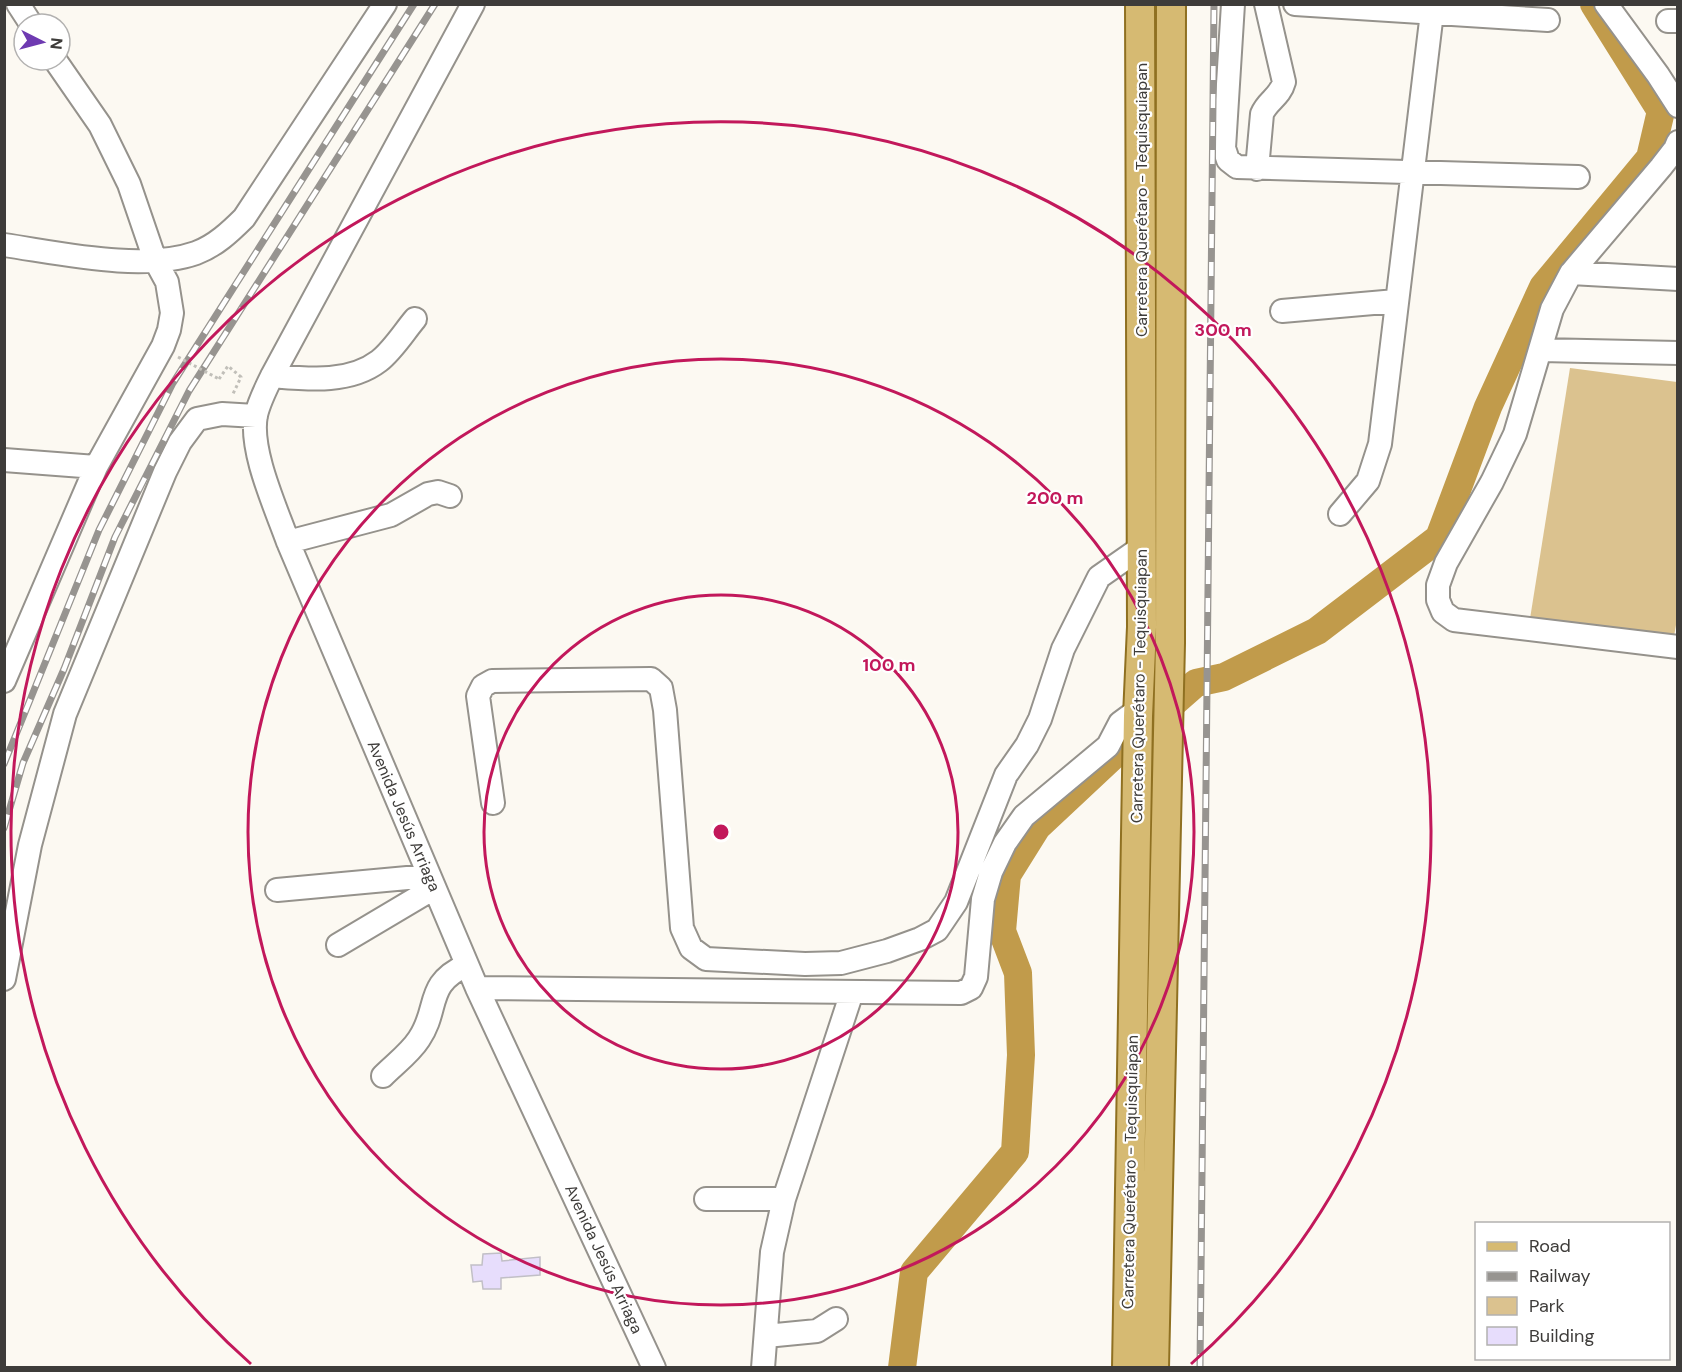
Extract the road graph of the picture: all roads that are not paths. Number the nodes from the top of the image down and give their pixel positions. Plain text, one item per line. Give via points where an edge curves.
1 (12, 4) edge
2 (386, 4) edge
3 (473, 4) edge
4 (1140, 4) edge
5 (1171, 4) edge
6 (1233, 4) edge
7 (1266, 4) edge
8 (1295, 4) edge
9 (1606, 4) edge
10 (4, 7) edge
11 (1432, 8) edge
12 (1548, 20) dead end
13 (63, 72) edge
14 (1677, 106) edge
15 (1677, 142) edge
16 (1257, 169) junction
17 (1414, 172) junction
18 (1578, 177) dead end
19 (4, 245) edge
20 (155, 261) junction
21 (1571, 273) junction
22 (1677, 279) edge
23 (1396, 301) junction
24 (1282, 311) dead end
25 (416, 319) dead end
26 (1541, 350) junction
27 (1677, 353) edge
28 (272, 376) junction
29 (256, 416) junction
30 (4, 460) edge
31 (96, 467) junction
32 (450, 495) dead end
33 (1340, 514) dead end
34 (288, 542) junction
35 (1142, 548) junction
36 (1677, 647) edge
37 (4, 681) edge
38 (1139, 712) junction
39 (493, 803) dead end
40 (431, 882) junction
41 (277, 891) dead end
42 (338, 945) dead end
43 (467, 965) junction
44 (4, 979) edge
45 (477, 988) junction
46 (852, 992) junction
47 (383, 1076) dead end
48 (706, 1199) dead end
49 (784, 1199) junction
50 (836, 1319) dead end
51 (766, 1336) junction
52 (654, 1368) edge
53 (763, 1368) edge
54 (1127, 1368) edge
55 (1154, 1368) edge

1 - 10 street
2 - 20 street via 244,218 225,237 196,253
3 - 28 street, Avenida Jesús Arriaga
4 - 35 main road, Carretera Querétaro - Tequisquiapan
5 - 55 main road, Carretera Querétaro - Tequisquiapan via 1168,704
6 - 16 street via 1224,148 1228,160 1238,167
7 - 16 street via 1284,82 1282,91 1262,114
8 - 11 street
9 - 14 street
11 - 12 street
11 - 17 street
13 - 20 street via 100,125 129,184
15 - 21 street via 1661,168
16 - 17 street
17 - 18 street
17 - 23 street
19 - 20 street via 126,261
20 - 31 street via 167,282 171,301 169,330
21 - 22 street
21 - 26 street via 1552,309
23 - 24 street
23 - 33 street via 1380,444 1368,481
25 - 28 street via 381,359 366,370 341,377
26 - 27 street
26 - 36 street via 1515,434 1446,563 1438,585 1443,612 1454,620
28 - 29 street, Avenida Jesús Arriaga
29 - 34 street, Avenida Jesús Arriaga via 258,453
29 - 44 street via 222,414 197,419 165,472 65,714 30,845
30 - 31 street
31 - 37 street
32 - 34 street via 428,494 391,515
34 - 40 street, Avenida Jesús Arriaga
35 - 38 main road, Carretera Querétaro - Tequisquiapan
35 - 39 street via 1099,577 1063,649 1040,719 1006,776 956,902 937,930 920,939 841,963 706,959 691,948 682,928 665,710 661,688 651,679 492,681 483,686 478,696
38 - 46 street via 1120,723 1108,746 1024,816 1005,843 983,899 976,977 971,988 961,993
38 - 54 main road, Carretera Querétaro - Tequisquiapan
40 - 41 street
40 - 42 street
40 - 43 street, Avenida Jesús Arriaga
43 - 45 street, Avenida Jesús Arriaga
43 - 47 street via 441,982 418,1041
45 - 46 street
45 - 52 street, Avenida Jesús Arriaga
46 - 49 street
48 - 49 street
49 - 51 street via 771,1252
50 - 51 street via 817,1331
51 - 53 street

